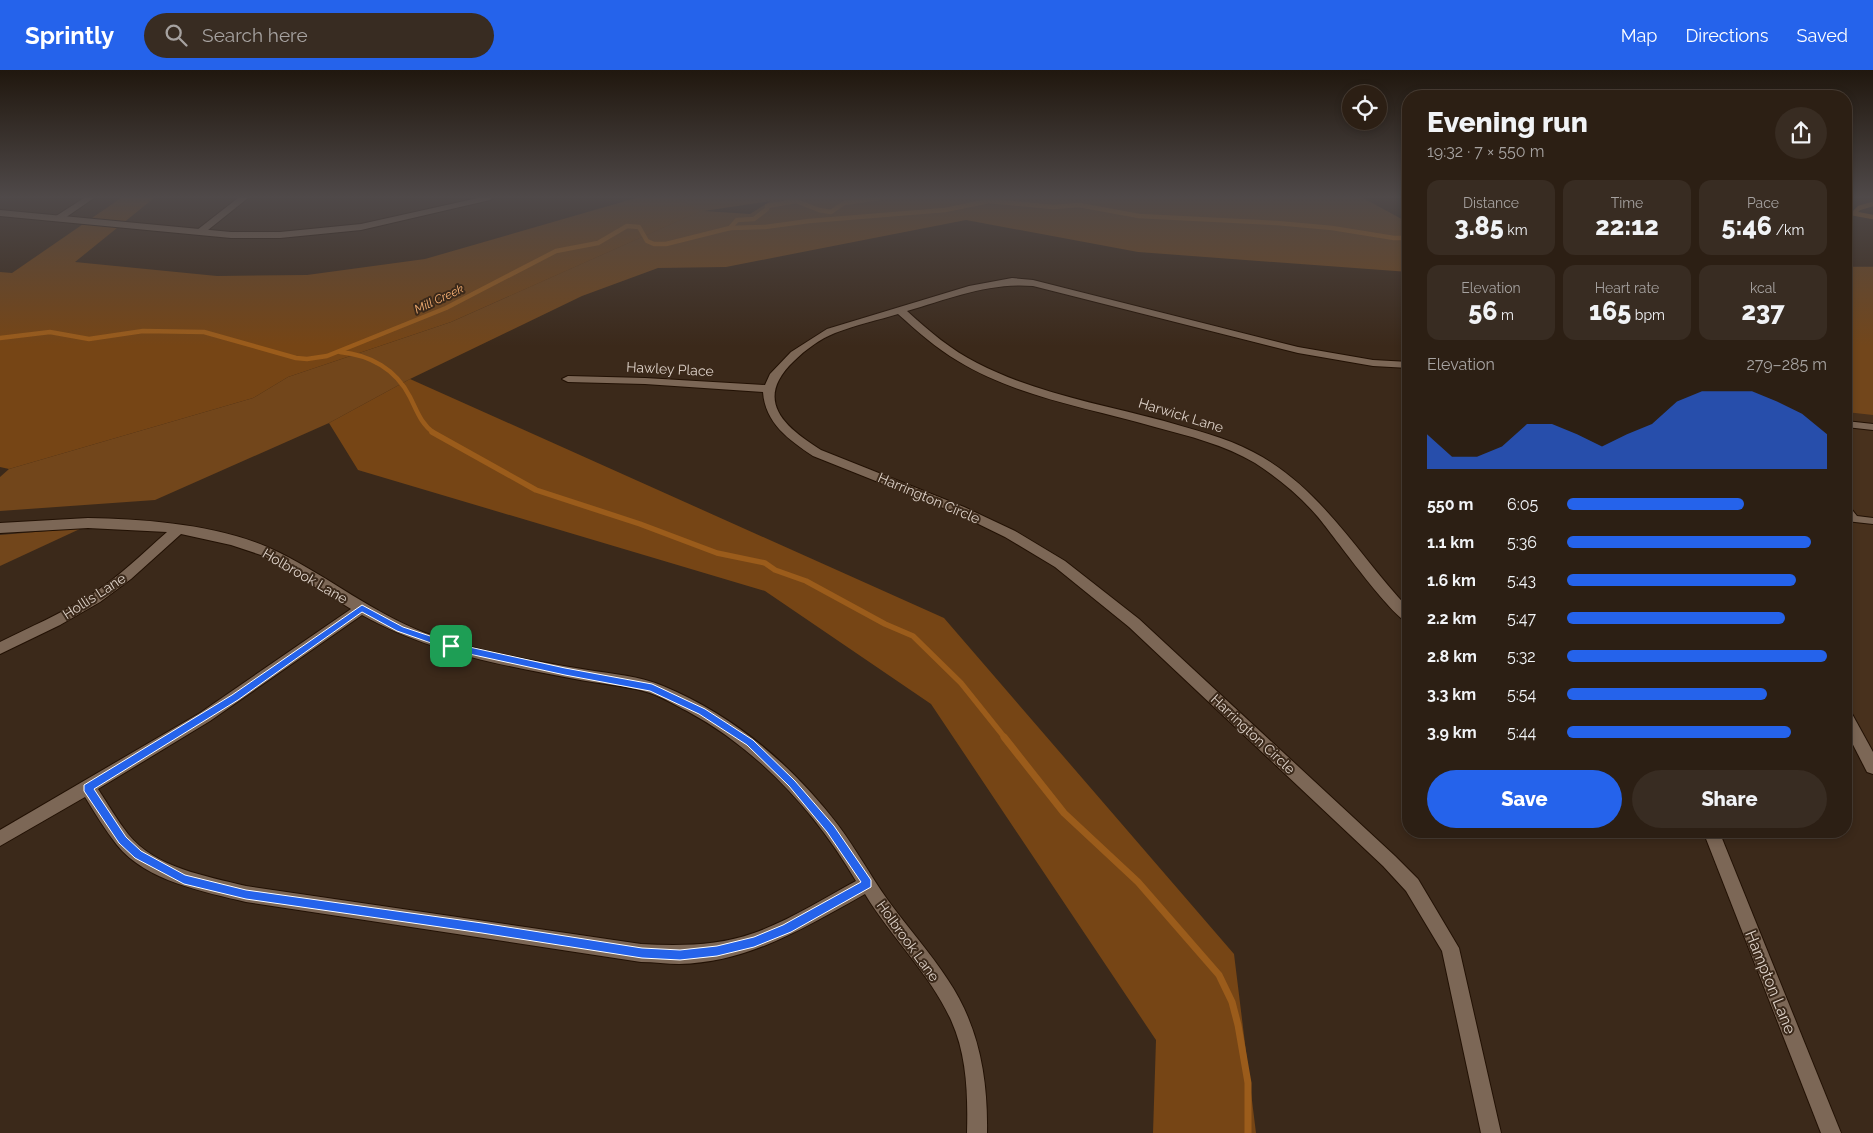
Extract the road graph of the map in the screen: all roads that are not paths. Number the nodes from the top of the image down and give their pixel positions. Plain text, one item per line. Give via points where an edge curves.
1 (899, 309) junction
2 (1402, 365) edge
3 (568, 379) dead end
4 (770, 389) junction
5 (1852, 425) edge
6 (1873, 427) edge
7 (1852, 518) edge
8 (1873, 521) edge
9 (0, 528) edge
10 (178, 529) junction
11 (362, 608) junction
12 (1402, 611) edge
13 (0, 648) edge
14 (1852, 727) edge
15 (1873, 767) edge
16 (88, 788) junction
17 (1714, 838) edge
18 (0, 839) edge
19 (867, 884) junction
20 (977, 1133) edge
21 (1491, 1133) edge
22 (1831, 1133) edge

1 - 2 street via 991,284 1033,283 1298,350
1 - 4 street via 814,339 780,370
1 - 12 street, Harwick Lane via 940,345 983,371 1217,441 1272,468 1316,504
3 - 4 street, Hawley Place
4 - 21 street, Harrington Circle via 770,406 777,420 817,453 985,522 1035,549 1085,583 1184,668 1389,861 1412,885 1450,948
5 - 6 lane
7 - 8 lane
9 - 10 street, Holbrook Lane via 100,522
10 - 11 street, Holbrook Lane via 210,534 279,558
10 - 13 street, Hollis Lane via 108,590 84,606
11 - 16 street via 235,698
11 - 19 street, Holbrook Lane via 400,629 451,646 652,688 702,712 750,743 785,776 830,829
14 - 15 street
16 - 18 street
16 - 19 street via 133,850 184,879 246,894 642,953 680,955 754,942 787,928
17 - 22 street, Hampton Lane
19 - 20 street, Holbrook Lane via 924,960 958,1015 976,1079

